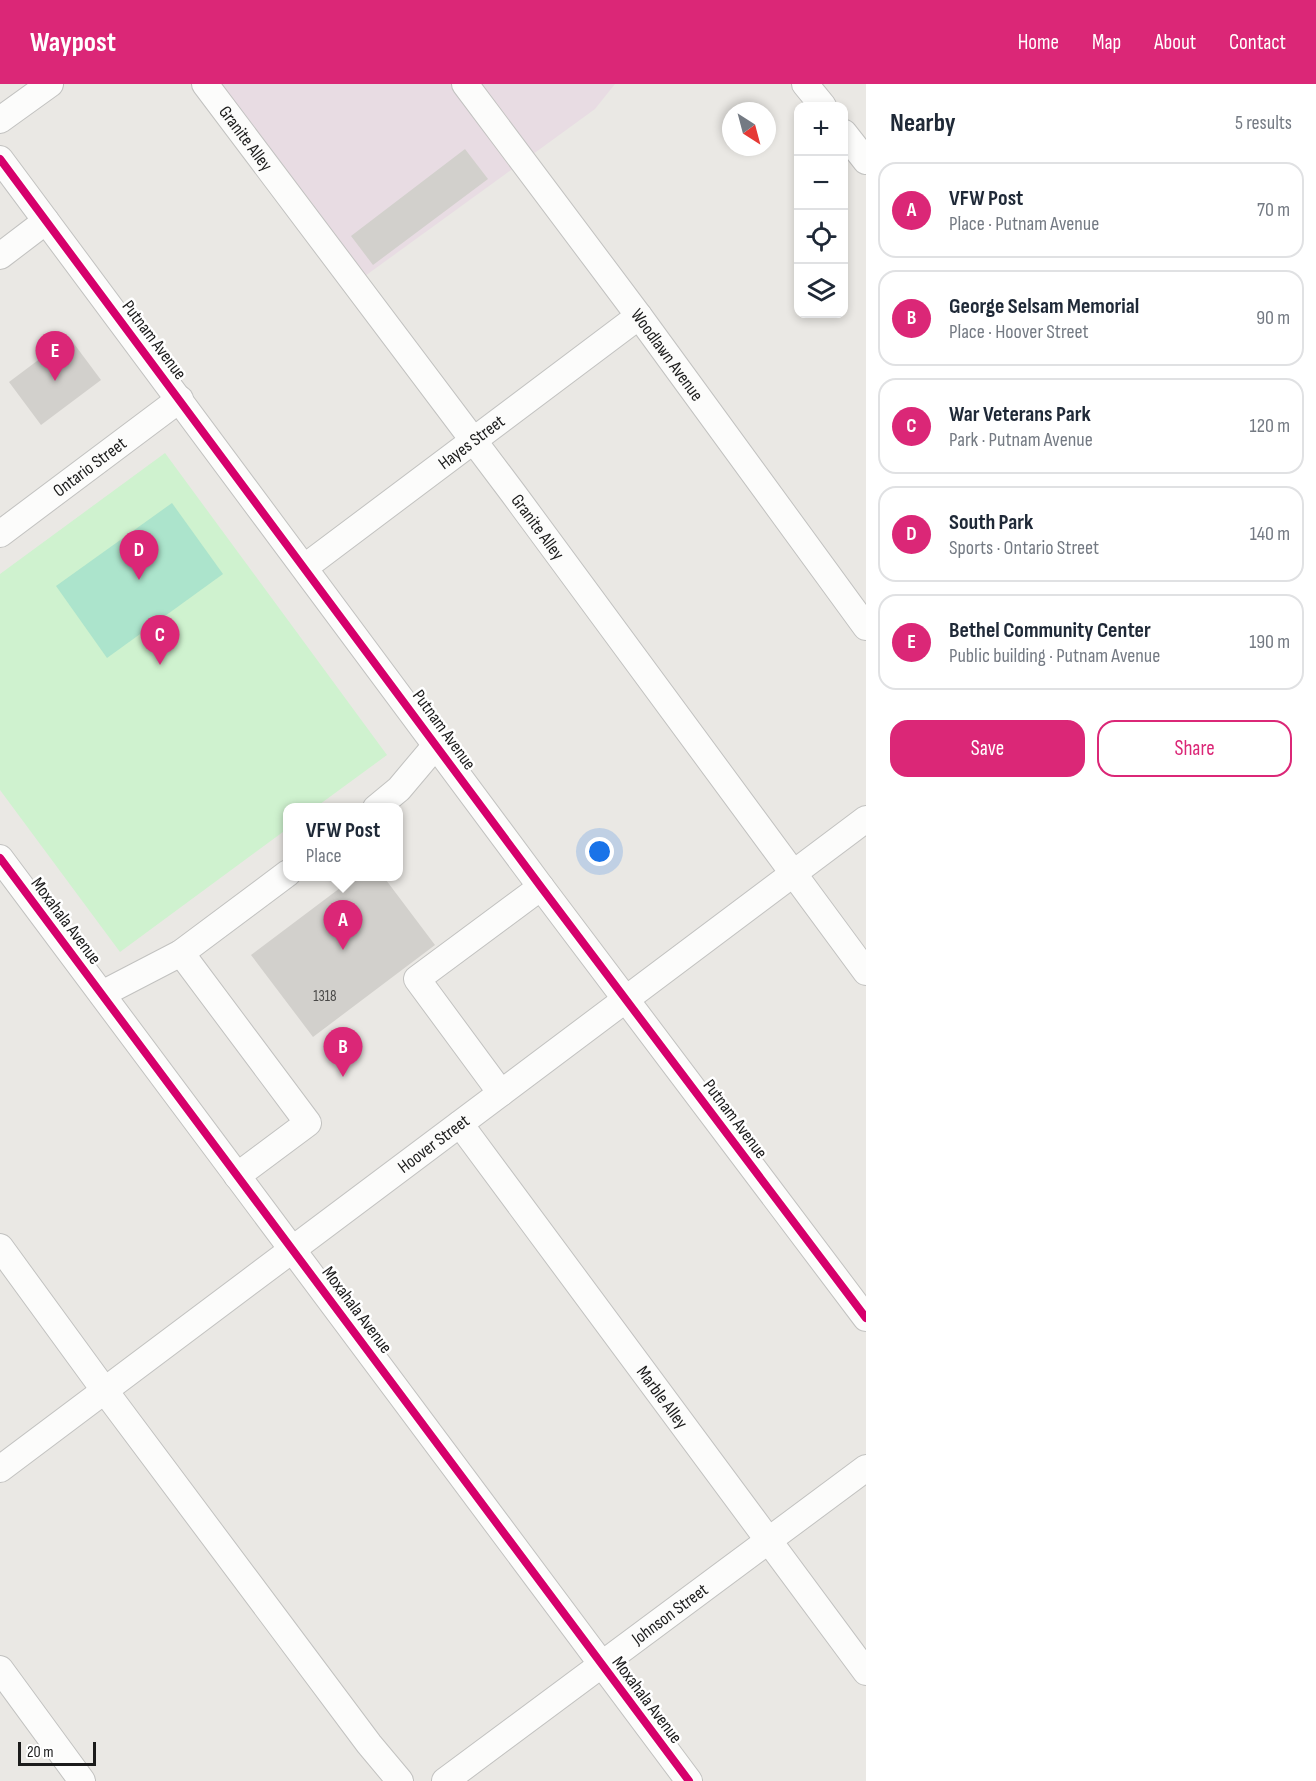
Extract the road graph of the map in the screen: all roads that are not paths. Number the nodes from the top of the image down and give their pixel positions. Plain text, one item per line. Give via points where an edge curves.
1 (50, 84) edge
2 (205, 84) edge
3 (465, 84) edge
4 (805, 84) edge
5 (820, 102) edge
6 (0, 120) edge
7 (848, 138) edge
8 (864, 154) edge
9 (0, 159) edge
10 (46, 222) junction
11 (0, 256) edge
12 (639, 316) junction
13 (180, 399) junction
14 (473, 441) junction
15 (0, 534) edge
16 (305, 567) junction
17 (866, 627) edge
18 (436, 745) junction
19 (381, 803) edge
20 (866, 819) edge
21 (0, 858) edge
22 (793, 874) junction
23 (283, 877) edge
24 (541, 887) junction
25 (181, 953) junction
26 (866, 972) edge
27 (102, 994) junction
28 (626, 1000) junction
29 (501, 1093) junction
30 (460, 1124) junction
31 (237, 1176) junction
32 (0, 1247) edge
33 (293, 1250) junction
34 (866, 1318) edge
35 (105, 1391) junction
36 (866, 1468) edge
37 (0, 1469) edge
38 (768, 1541) junction
39 (602, 1664) junction
40 (0, 1669) edge
41 (866, 1672) edge
42 (82, 1781) edge
43 (400, 1781) edge
44 (445, 1781) edge
45 (689, 1781) edge

1 - 6 street
2 - 14 street, Granite Alley
3 - 12 street, Woodlawn Avenue
4 - 5 street
7 - 8 street
9 - 10 street, Putnam Avenue
10 - 11 street
10 - 13 street, Putnam Avenue
12 - 14 street, Hayes Street
12 - 17 street, Woodlawn Avenue
13 - 15 street, Ontario Street
13 - 16 street, Putnam Avenue
14 - 16 street, Hayes Street
14 - 22 street, Granite Alley
16 - 18 street, Putnam Avenue
18 - 19 street via 399,789
18 - 24 street, Putnam Avenue
20 - 22 street, Hoover Street
21 - 27 street, Moxahala Avenue
22 - 26 street, Granite Alley
22 - 28 street, Hoover Street
23 - 25 street
24 - 28 street, Putnam Avenue
24 - 29 street via 417,979
25 - 27 street
25 - 31 street via 308,1123
27 - 31 street, Moxahala Avenue
28 - 29 street, Hoover Street
28 - 34 street, Putnam Avenue
29 - 30 street, Hoover Street
30 - 33 street, Hoover Street
30 - 38 street, Marble Alley
31 - 33 street, Moxahala Avenue
32 - 35 street
33 - 35 street, Hoover Street
33 - 39 street, Moxahala Avenue
35 - 37 street, Hoover Street
35 - 43 street
36 - 38 street, Johnson Street
38 - 39 street, Johnson Street
38 - 41 street, Marble Alley
39 - 44 street, Johnson Street
39 - 45 street, Moxahala Avenue
40 - 42 street

